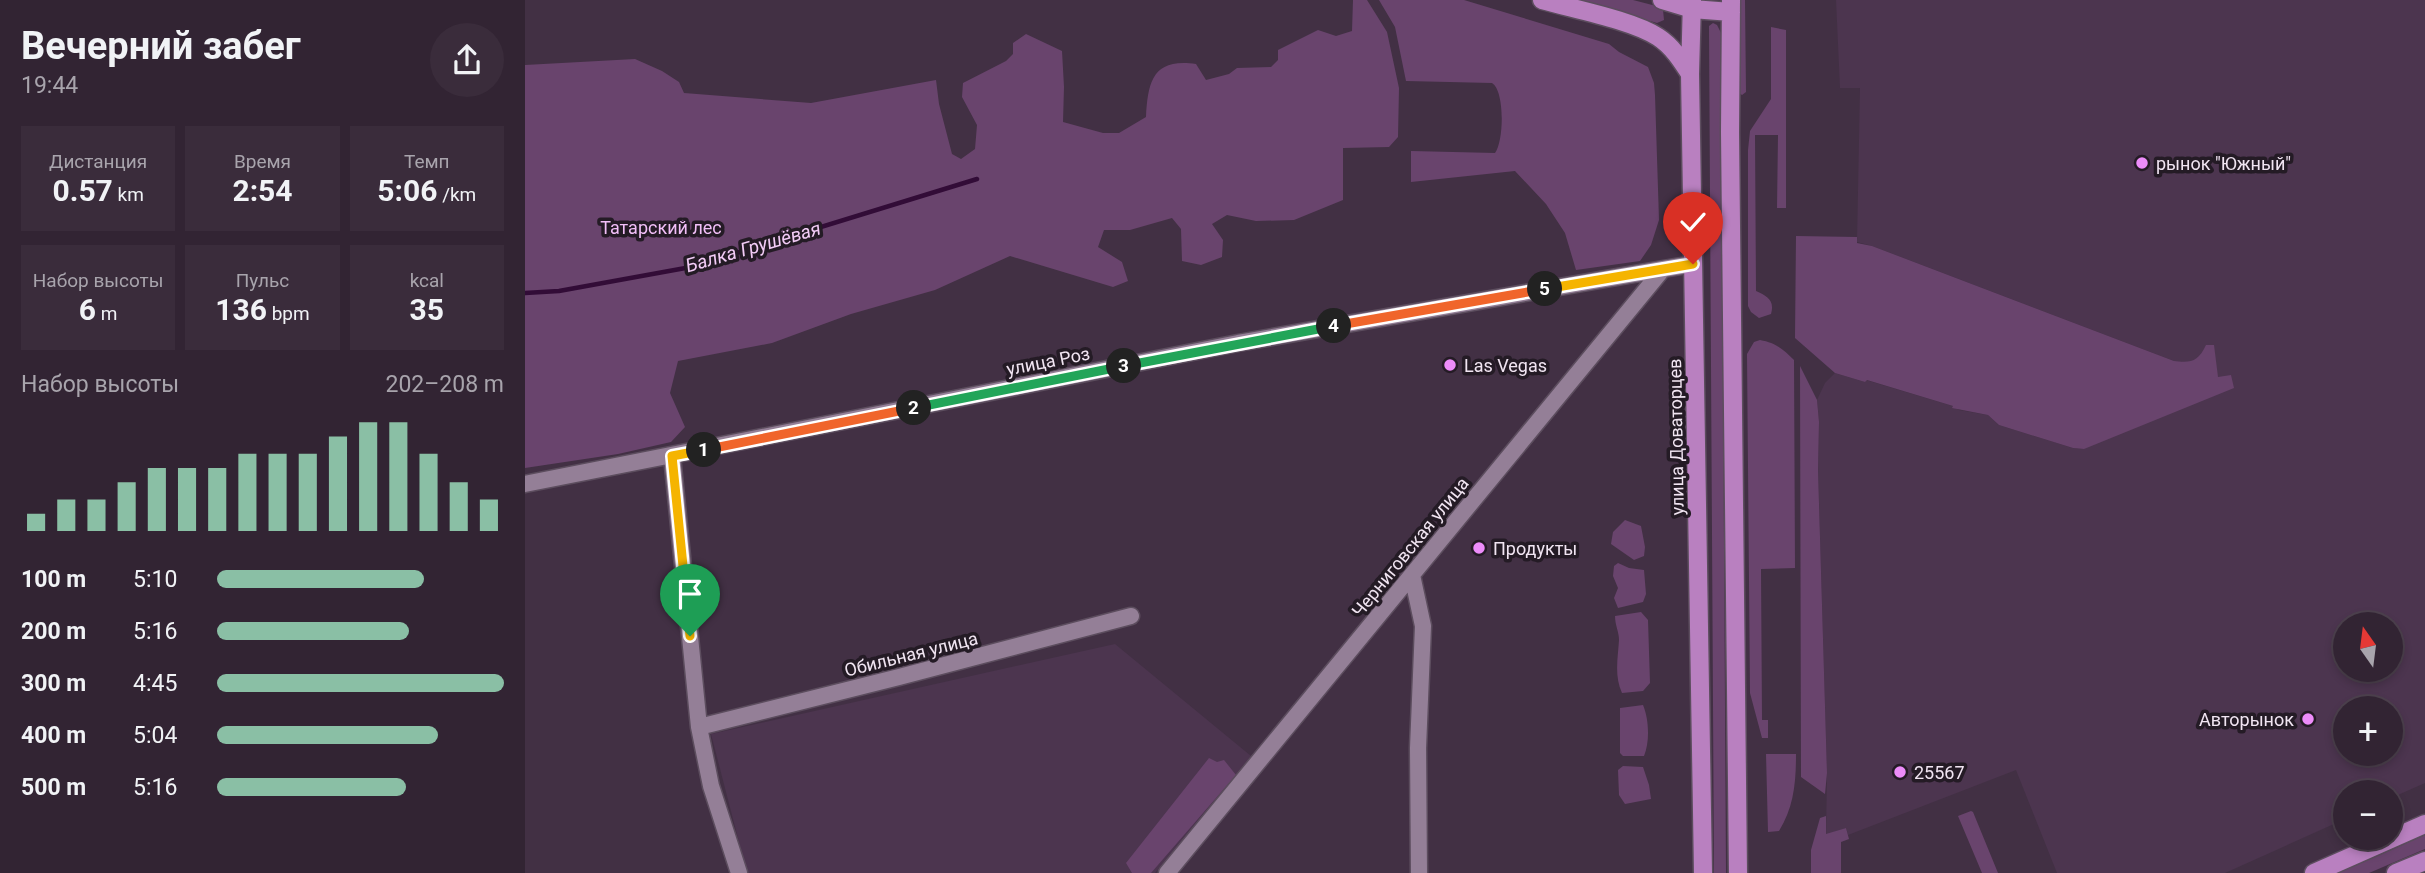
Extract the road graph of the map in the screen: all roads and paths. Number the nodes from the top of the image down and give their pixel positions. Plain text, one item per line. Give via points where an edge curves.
1 (1542, 0) edge
2 (1662, 0) edge
3 (1692, 5) edge
4 (1731, 6) edge
5 (1691, 74) junction
6 (1693, 264) junction
7 (1663, 269) junction
8 (672, 456) junction
9 (525, 484) edge
10 (1412, 575) junction
11 (1131, 616) dead end
12 (699, 727) junction
13 (2425, 824) edge
14 (2425, 860) edge
15 (739, 873) edge
16 (1167, 873) edge
17 (1419, 873) edge
18 (1703, 873) edge
19 (1738, 873) edge
20 (2313, 873) edge
21 (2396, 873) edge

1 - 5 main road via 1657,36
2 - 3 main road
3 - 4 main road
3 - 5 main road, улица Доваторцев
4 - 19 main road
5 - 6 main road, улица Доваторцев
6 - 7 street
6 - 18 main road, улица Доваторцев
7 - 8 street, улица Роз via 1238,343
7 - 10 street, Черниговская улица
8 - 9 street, улица Роз
8 - 12 street
10 - 16 street, Черниговская улица
10 - 17 street via 1423,626
11 - 12 street, Обильная улица
12 - 15 street via 711,786
13 - 20 main road
14 - 21 main road

